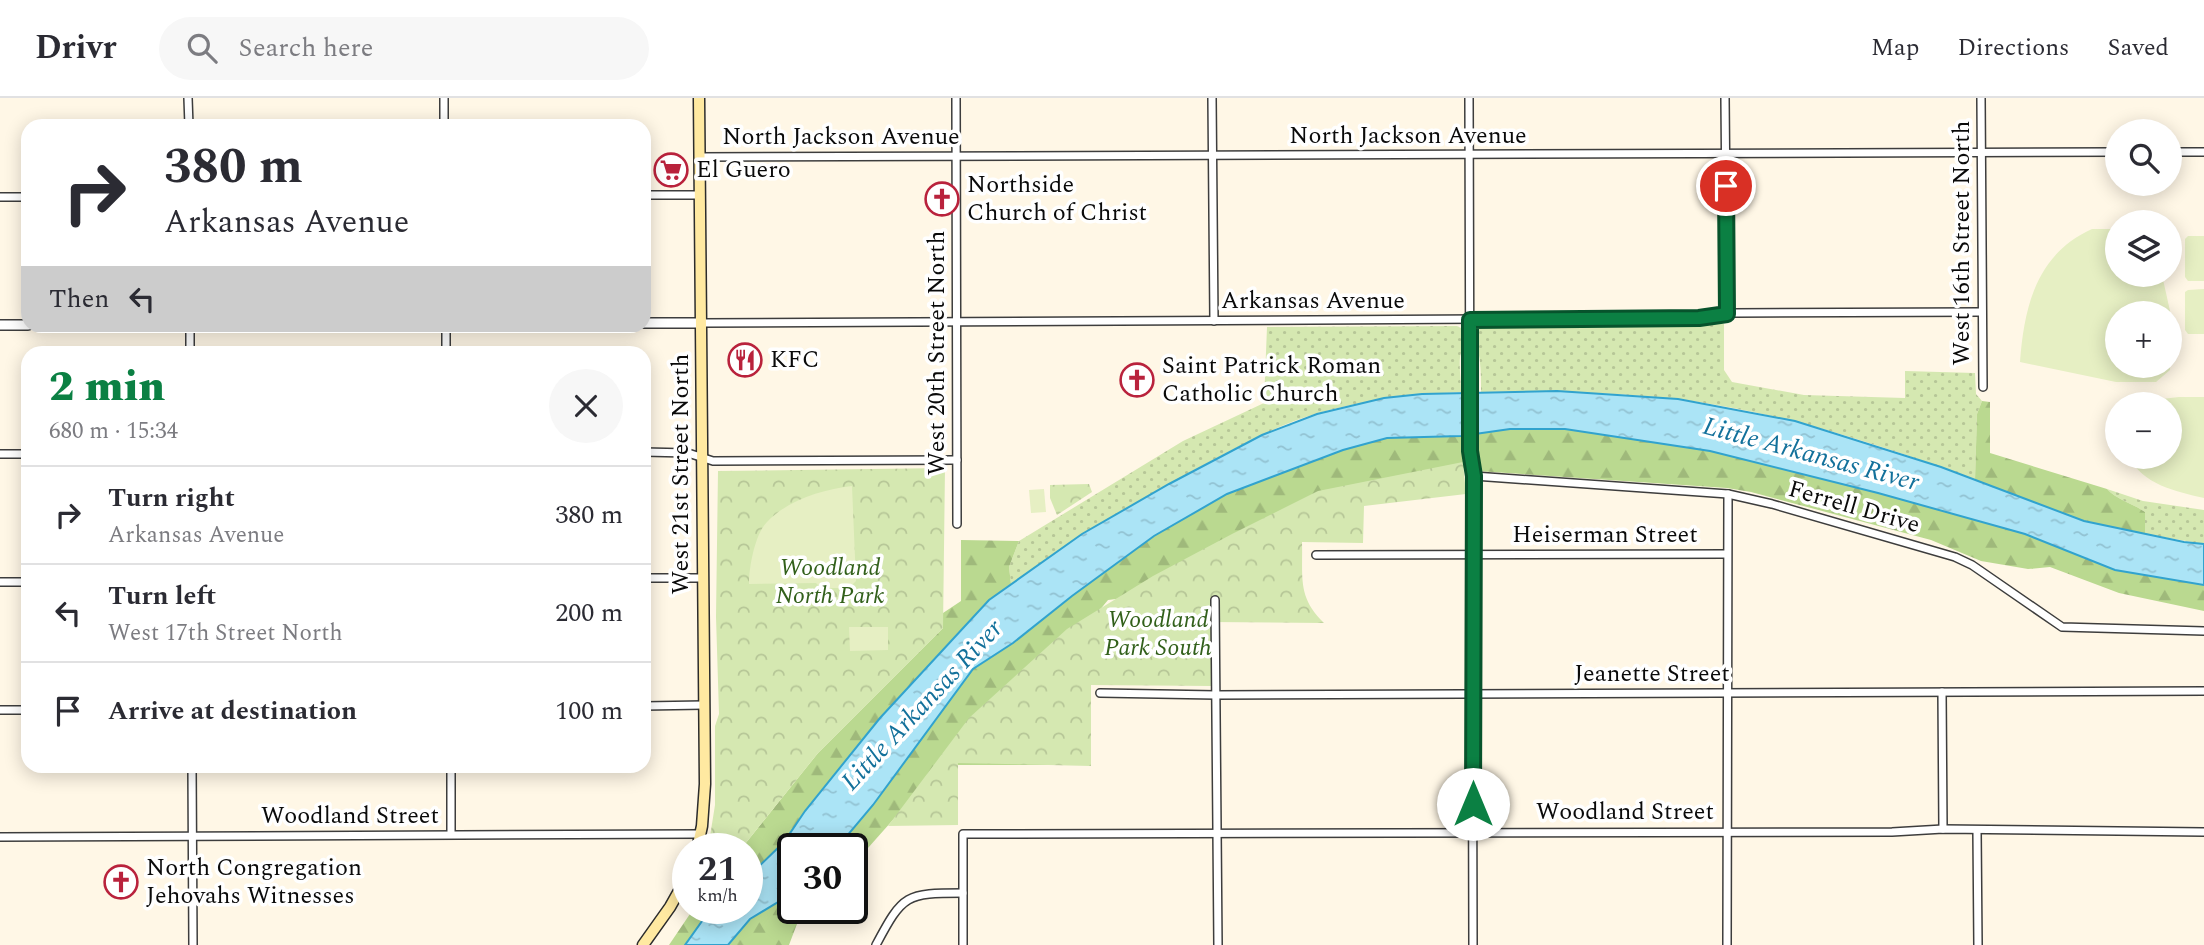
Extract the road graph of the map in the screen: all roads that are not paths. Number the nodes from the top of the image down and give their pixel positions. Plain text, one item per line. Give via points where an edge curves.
1 (188, 98) edge
2 (444, 98) edge
3 (699, 98) edge
4 (956, 98) edge
5 (1212, 98) edge
6 (1469, 98) edge
7 (1725, 98) edge
8 (1981, 98) edge
9 (188, 119) edge
10 (444, 119) edge
11 (1981, 152) junction
12 (2105, 152) edge
13 (2182, 152) edge
14 (2204, 152) edge
15 (1725, 153) junction
16 (1469, 154) junction
17 (1212, 155) junction
18 (956, 156) junction
19 (699, 157) junction
20 (651, 195) edge
21 (700, 195) junction
22 (0, 197) edge
23 (21, 197) edge
24 (1982, 312) junction
25 (1727, 314) junction
26 (1470, 320) junction
27 (1213, 321) junction
28 (957, 322) junction
29 (651, 323) edge
30 (701, 323) junction
31 (21, 325) edge
32 (0, 326) edge
33 (1983, 387) dead end
34 (651, 452) edge
35 (0, 454) edge
36 (21, 454) edge
37 (702, 458) junction
38 (957, 460) junction
39 (1474, 476) junction
40 (1728, 494) junction
41 (957, 524) dead end
42 (1727, 554) junction
43 (1316, 555) dead end
44 (1472, 555) junction
45 (651, 578) edge
46 (703, 578) junction
47 (0, 582) edge
48 (21, 582) edge
49 (1215, 600) dead end
50 (2204, 631) edge
51 (2204, 691) edge
52 (1942, 692) junction
53 (1100, 693) dead end
54 (1727, 693) junction
55 (1472, 694) junction
56 (1216, 695) junction
57 (704, 705) junction
58 (651, 706) edge
59 (0, 710) edge
60 (21, 710) edge
61 (192, 773) edge
62 (451, 773) edge
63 (1942, 830) junction
64 (1727, 831) junction
65 (1977, 831) junction
66 (1473, 832) junction
67 (2204, 832) edge
68 (700, 833) edge
69 (1217, 833) junction
70 (451, 834) junction
71 (672, 834) edge
72 (193, 836) junction
73 (0, 837) edge
74 (963, 893) junction
75 (672, 903) edge
76 (193, 945) edge
77 (643, 945) edge
78 (876, 945) edge
79 (963, 945) edge
80 (1218, 945) edge
81 (1473, 945) edge
82 (1727, 945) edge
83 (1978, 945) edge

1 - 9 street
2 - 10 street
3 - 19 main road, West 21st Street North
4 - 18 street, West 20th Street North
5 - 17 street
6 - 16 street
7 - 15 street
8 - 11 street, West 16th Street North
11 - 12 street, North Jackson Avenue
11 - 15 street, North Jackson Avenue
11 - 24 street, West 16th Street North
13 - 14 street
15 - 16 street, North Jackson Avenue
15 - 25 street
16 - 17 street, North Jackson Avenue
16 - 26 street
17 - 18 street, North Jackson Avenue
17 - 27 street
18 - 19 street, North Jackson Avenue
18 - 28 street, West 20th Street North
19 - 21 main road, West 21st Street North
20 - 21 street
21 - 30 main road, West 21st Street North
22 - 23 street
24 - 25 street, Arkansas Avenue
24 - 33 street, West 16th Street North
25 - 26 street, Arkansas Avenue
26 - 27 street, Arkansas Avenue
26 - 39 street
27 - 28 street, Arkansas Avenue
28 - 30 street, Arkansas Avenue
28 - 38 street, West 20th Street North
29 - 30 street, Arkansas Avenue
30 - 37 main road, West 21st Street North
31 - 32 street
34 - 37 street
35 - 36 street
37 - 38 street
37 - 46 main road, West 21st Street North
38 - 41 street, West 20th Street North
39 - 40 street, Ferrell Drive
39 - 44 street
40 - 42 street
40 - 50 street, Ferrell Drive via 1955,557 2062,627
42 - 44 street, Heiserman Street
42 - 54 street
43 - 44 street, Heiserman Street
44 - 55 street
45 - 46 street
46 - 57 main road, West 21st Street North
47 - 48 street
49 - 56 street
51 - 52 street, Jeanette Street
52 - 54 street, Jeanette Street
52 - 63 street
53 - 56 street, Jeanette Street
54 - 55 street, Jeanette Street
54 - 64 street
55 - 56 street, Jeanette Street
55 - 66 street
56 - 69 street
57 - 58 street
57 - 68 main road, West 21st Street North
59 - 60 street
61 - 72 street
62 - 70 street
63 - 64 street, Woodland Street
63 - 65 street, Woodland Street
64 - 66 street, Woodland Street
64 - 82 street
65 - 67 street, Woodland Street
65 - 83 street
66 - 69 street, Woodland Street
66 - 81 street
69 - 74 street, Woodland Street via 962,834
69 - 80 street
70 - 71 street, Woodland Street
70 - 72 street, Woodland Street
72 - 73 street, Woodland Street
72 - 76 street
74 - 78 street via 908,898
74 - 79 street
75 - 77 main road

